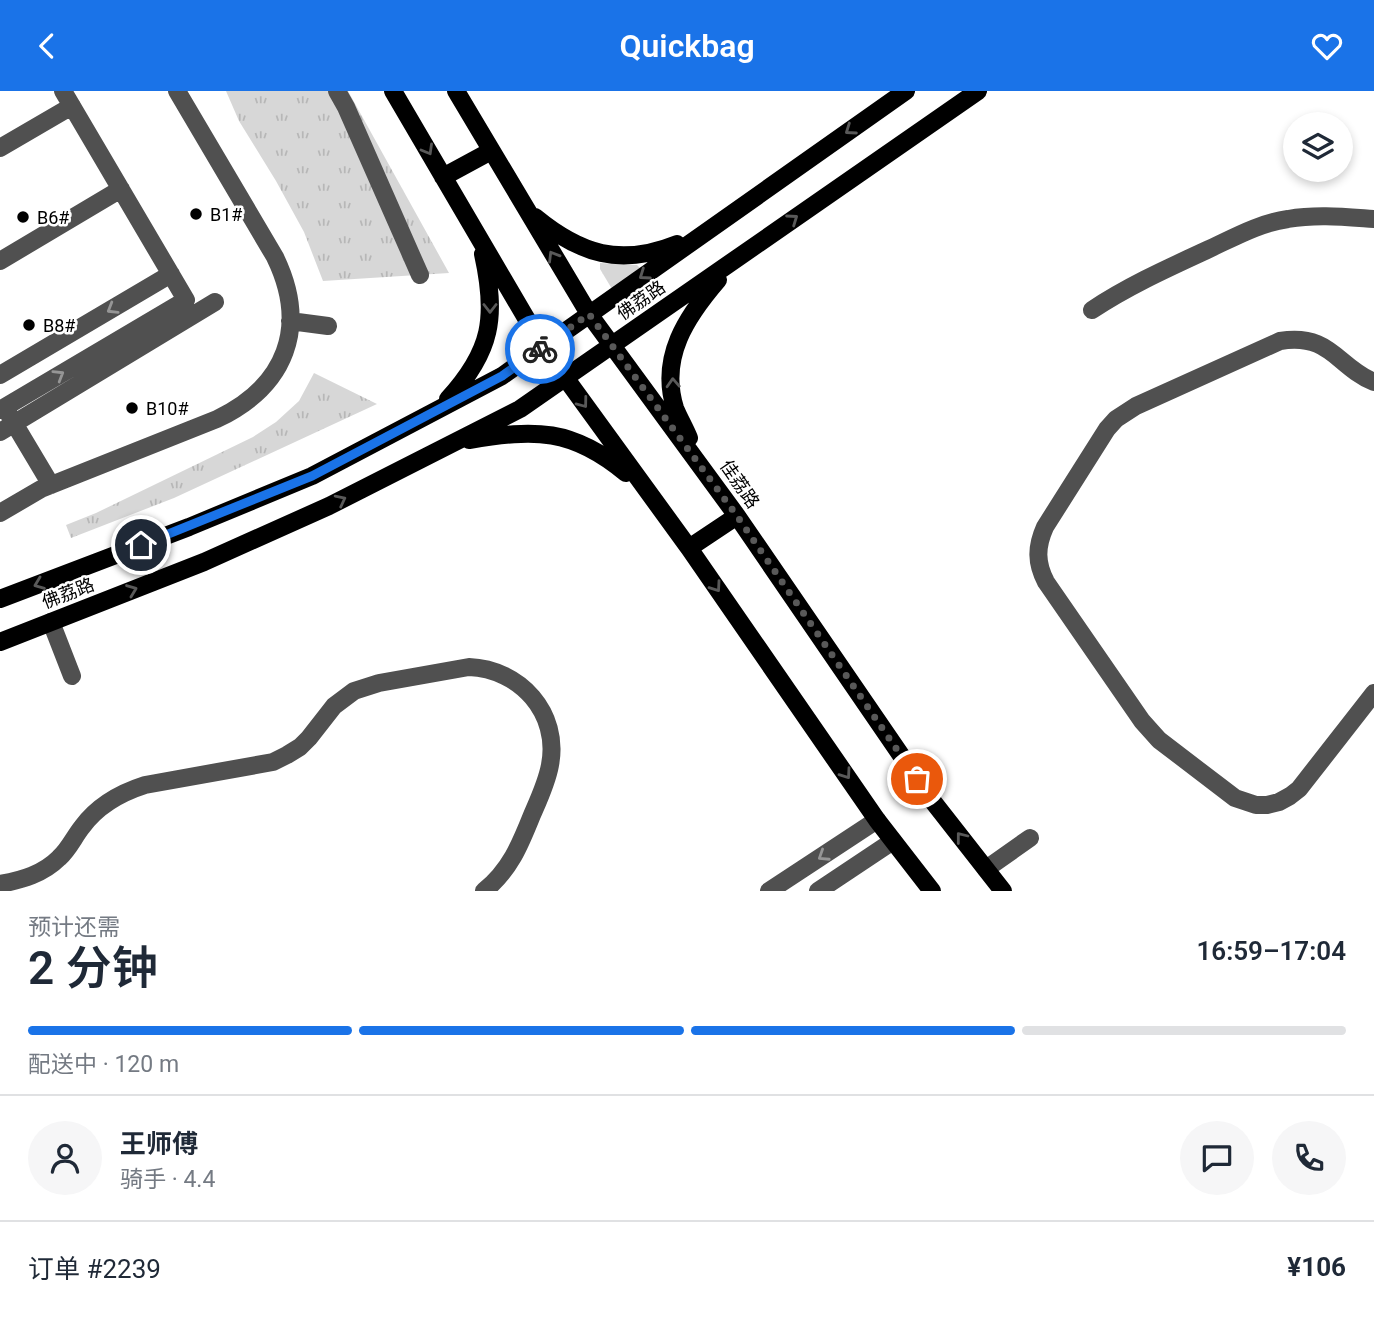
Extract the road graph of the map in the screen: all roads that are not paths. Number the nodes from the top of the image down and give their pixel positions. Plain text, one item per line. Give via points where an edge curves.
1 (177, 91) edge
2 (337, 91) edge
3 (393, 91) edge
4 (456, 91) edge
5 (906, 91) edge
6 (978, 91) edge
7 (67, 98) edge
8 (0, 148) edge
9 (491, 151) junction
10 (443, 177) junction
11 (121, 189) junction
12 (525, 208) junction
13 (1374, 219) edge
14 (703, 234) junction
15 (481, 241) junction
16 (737, 259) junction
17 (0, 261) edge
18 (171, 274) junction
19 (420, 275) dead end
20 (215, 302) dead end
21 (1092, 310) dead end
22 (589, 314) junction
23 (290, 321) junction
24 (328, 326) dead end
25 (543, 347) junction
26 (611, 347) junction
27 (0, 375) edge
28 (565, 379) junction
29 (1374, 382) edge
30 (2, 405) edge
31 (438, 410) junction
32 (0, 432) edge
33 (432, 452) junction
34 (704, 469) junction
35 (51, 485) junction
36 (647, 490) junction
37 (0, 513) edge
38 (737, 516) junction
39 (689, 548) junction
40 (0, 599) edge
41 (51, 622) junction
42 (0, 642) edge
43 (72, 676) dead end
44 (1374, 693) edge
45 (877, 820) junction
46 (1030, 838) dead end
47 (893, 841) junction
48 (986, 869) junction
49 (0, 884) edge
50 (484, 891) edge
51 (769, 891) edge
52 (818, 891) edge
53 (932, 891) edge
54 (1003, 891) edge

1 - 23 street via 283,274
2 - 19 street
3 -> 10 main road
4 - 9 main road, 佳荔路
5 -> 14 main road, 佛荔路
16 -> 6 main road, 佛荔路
7 - 8 street
7 - 11 street
9 - 10 main road
9 - 12 main road, 佳荔路
10 - 15 main road
11 - 17 street
11 - 18 street
12 - 14 main road via 567,241 607,255 658,252
22 -> 12 main road, 佳荔路
13 - 21 street via 1323,215 1253,228 1156,273
14 -> 22 main road, 佛荔路
15 - 25 main road
15 -> 31 main road via 490,288 489,326 477,362
16 - 26 main road, 佛荔路
34 -> 16 main road via 675,407 673,356 697,305
18 -> 27 street
30 -> 18 street via 186,300
20 - 32 street
22 - 25 main road, 佛荔路
22 - 26 main road, 佳荔路
23 - 24 street
23 - 35 street via 278,368 236,411
25 - 28 main road
25 - 31 main road, 佛荔路 via 502,376
26 - 28 main road, 佛荔路
26 - 34 main road, 佳荔路
28 - 33 main road, 佛荔路 via 520,409
28 -> 36 main road
29 - 44 street via 1321,345 1291,339 1136,406 1107,429 1045,527 1038,555 1046,582 1142,721 1159,740 1235,798 1256,805 1290,796
30 - 35 street
31 -> 40 main road, 佛荔路 via 312,476
33 - 36 main road via 504,435 563,437 610,460
41 -> 33 main road, 佛荔路 via 204,562 329,506
34 - 38 main road, 佳荔路
35 - 37 street
36 - 39 main road
38 - 39 main road
48 -> 38 main road, 佳荔路 via 931,799
39 -> 45 main road
41 - 42 main road, 佛荔路
41 - 43 street
45 - 47 main road
45 -> 51 street
46 - 48 street
47 - 52 street
47 - 53 main road
48 - 54 main road, 佳荔路
49 - 50 street via 24,879 49,866 94,813 132,789 273,762 300,747 334,706 354,691 483,667 521,684 545,716 552,748 548,777 517,853

